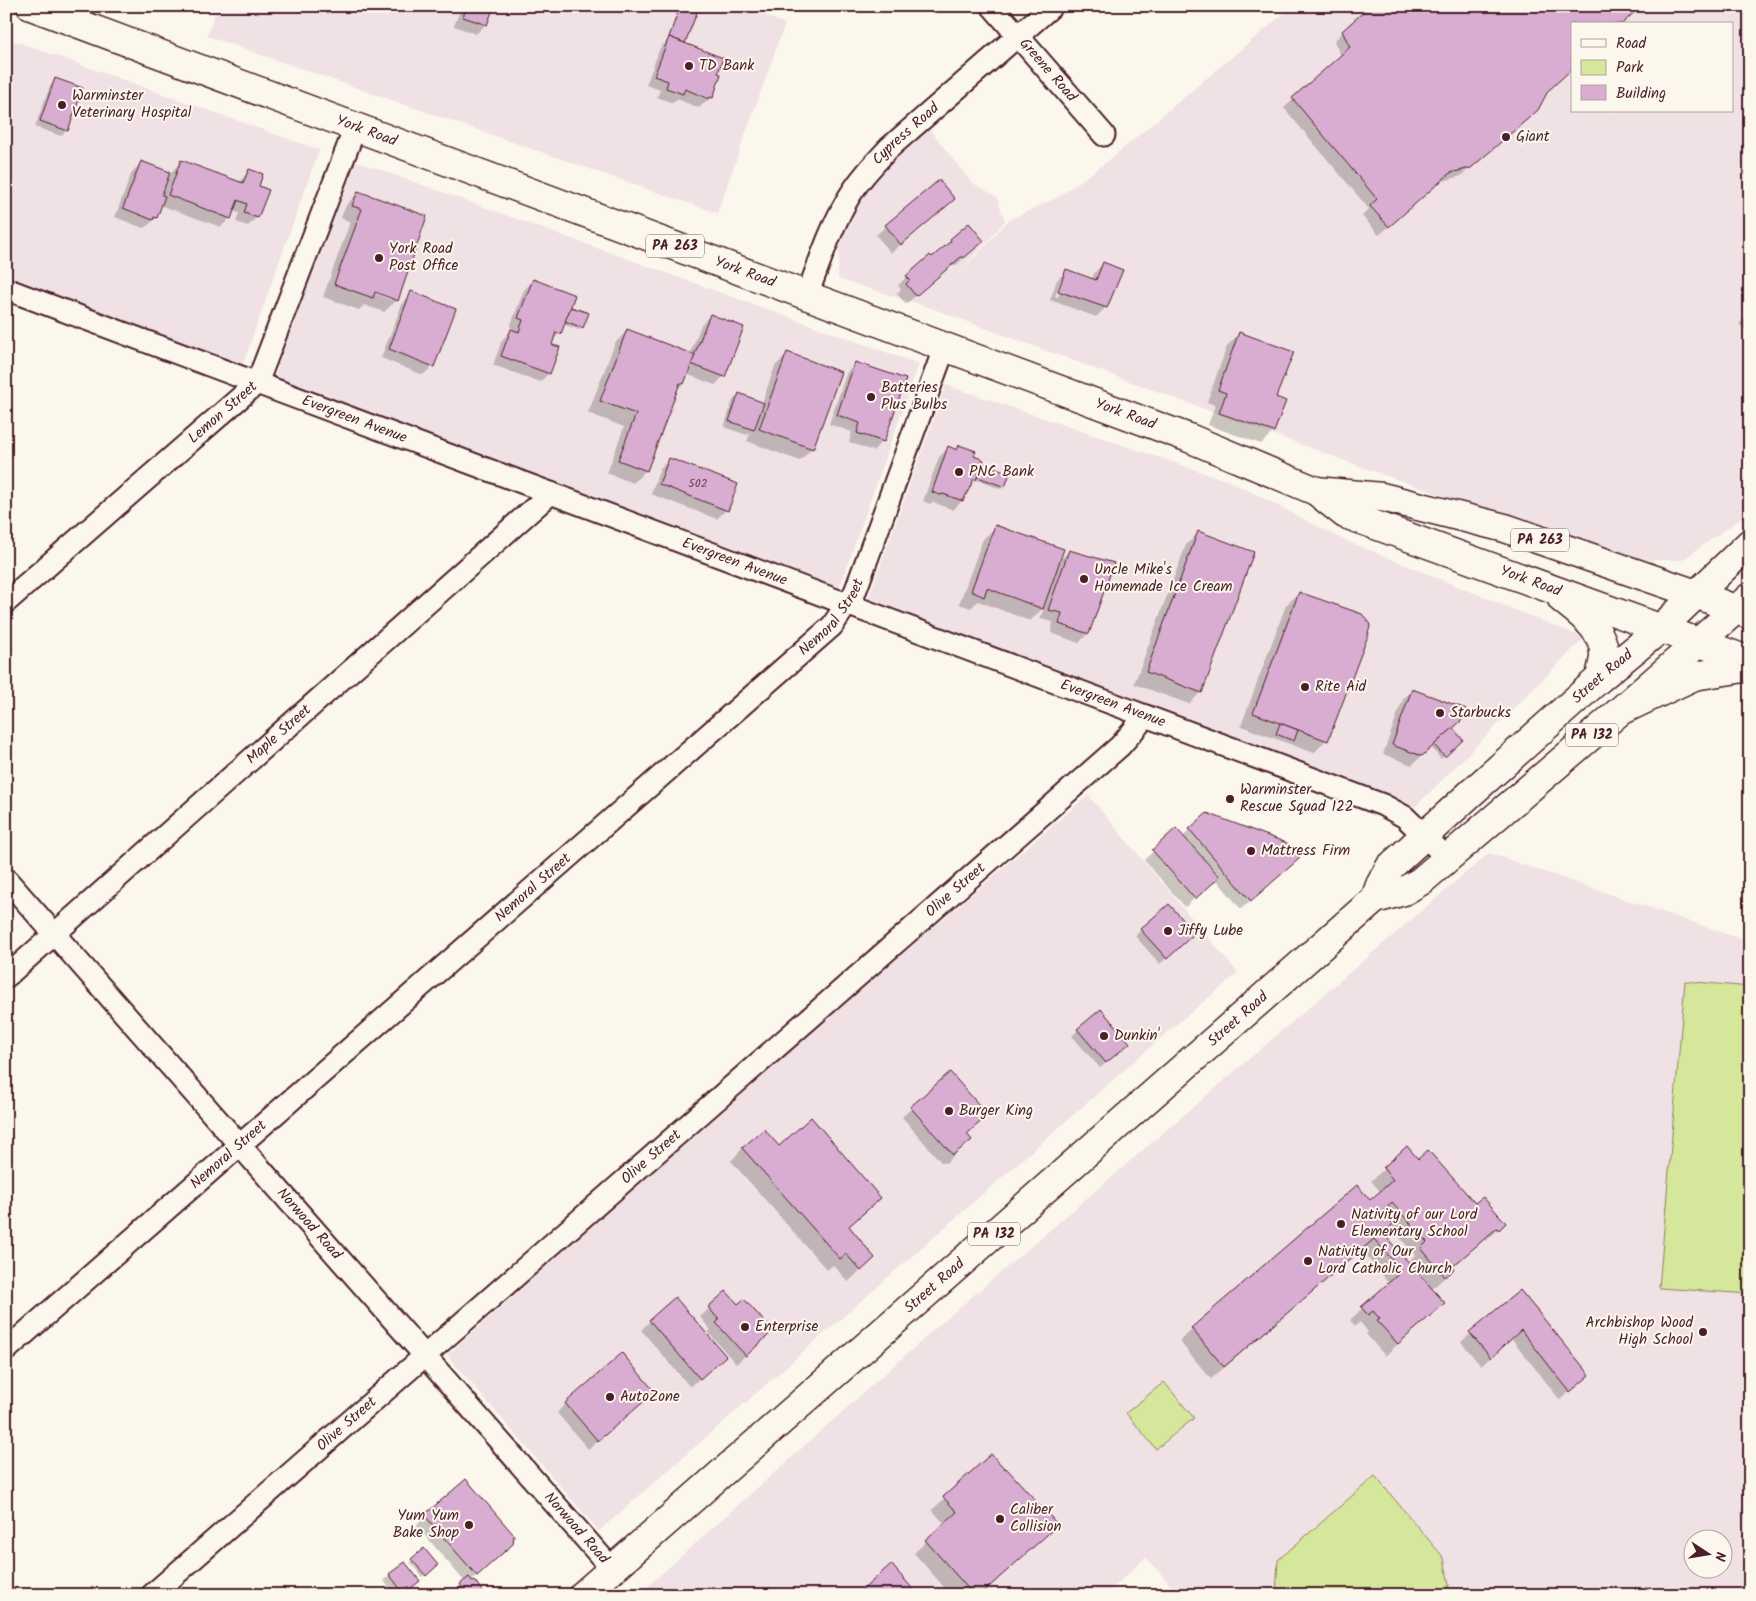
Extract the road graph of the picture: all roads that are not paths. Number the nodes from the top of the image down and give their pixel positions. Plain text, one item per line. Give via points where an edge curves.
1 (992, 6) edge
2 (1052, 6) edge
3 (38, 7) edge
4 (1018, 36) junction
5 (355, 128) junction
6 (1104, 135) dead end
7 (6, 289) edge
8 (807, 295) junction
9 (945, 346) junction
10 (256, 383) junction
11 (1316, 491) junction
12 (551, 493) junction
13 (1750, 543) edge
14 (1552, 590) junction
15 (1696, 594) junction
16 (6, 602) edge
17 (847, 604) junction
18 (1745, 607) edge
19 (1660, 629) junction
20 (1697, 642) junction
21 (1750, 661) edge
22 (1750, 667) edge
23 (1600, 678) junction
24 (1620, 711) junction
25 (1146, 716) junction
26 (1424, 835) junction
27 (1447, 858) junction
28 (6, 879) edge
29 (1375, 899) junction
30 (55, 934) junction
31 (6, 977) edge
32 (240, 1145) junction
33 (6, 1350) edge
34 (424, 1357) junction
35 (612, 1569) junction
36 (152, 1595) edge
37 (583, 1595) edge

1 - 4 street, Greene Road
2 - 4 street, Cypress Road
3 - 5 main road, York Road / PA 263
4 - 6 street, Greene Road
4 - 8 street, Cypress Road via 889,148 865,173 831,231
5 - 8 main road, York Road / PA 263
5 - 10 street, Lemon Street
7 - 10 street, Evergreen Avenue
8 - 9 main road, York Road / PA 263
9 - 11 main road, York Road / PA 263 via 1189,438
9 - 17 street, Nemoral Street via 855,592
10 - 12 street, Evergreen Avenue
10 - 16 street, Lemon Street
11 - 14 main road, York Road / PA 263 via 1345,514
11 - 15 main road, York Road / PA 263 via 1382,497 1505,528
12 - 17 street, Evergreen Avenue
12 - 30 street, Maple Street
13 - 15 main road, Street Road / PA 132
14 - 19 main road, York Road / PA 263
14 - 23 main road via 1591,625 1602,641 1604,653
15 - 18 main road, York Road / PA 263
15 - 19 main road, Street Road / PA 132
17 - 25 street, Evergreen Avenue
17 - 32 street, Nemoral Street via 832,626
18 - 20 main road, Street Road / PA 132
19 - 20 main road, York Road / PA 263
19 - 23 main road, Street Road / PA 132
20 - 21 main road, York Road / PA 263
20 - 24 main road, Street Road / PA 132
22 - 24 main road via 1694,676
23 - 26 main road, Street Road / PA 132
24 - 27 main road, Street Road / PA 132
25 - 26 street, Evergreen Avenue via 1384,805 1405,817
25 - 34 street, Olive Street via 1120,746
26 - 27 street, Evergreen Avenue
26 - 29 main road, Street Road / PA 132 via 1390,867
27 - 29 main road, Street Road / PA 132 via 1421,882 1404,891
28 - 30 street, Norwood Road
29 - 35 main road, Street Road / PA 132
30 - 31 street, Maple Street
30 - 32 street, Norwood Road
32 - 33 street, Nemoral Street
32 - 34 street, Norwood Road
34 - 35 street, Norwood Road
34 - 36 street, Olive Street
35 - 37 main road, Street Road / PA 132

